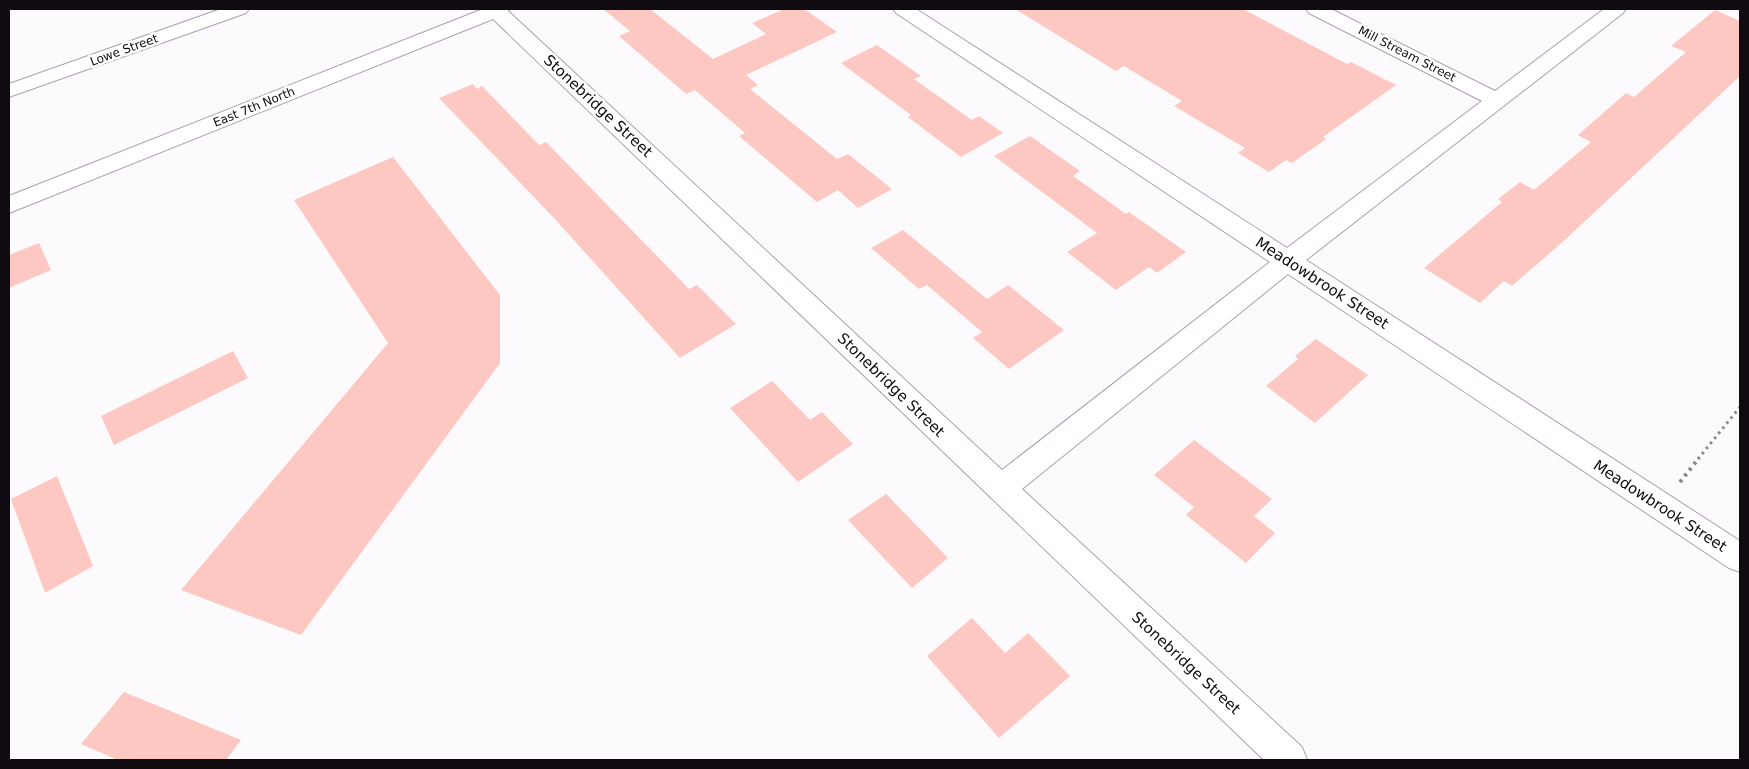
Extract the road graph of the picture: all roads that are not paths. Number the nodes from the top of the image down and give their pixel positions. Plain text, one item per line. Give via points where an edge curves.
1 (239, 9) edge
2 (497, 9) edge
3 (903, 9) edge
4 (1316, 9) edge
5 (1616, 9) edge
6 (9, 90) edge
7 (1497, 100) junction
8 (9, 205) edge
9 (1288, 262) junction
10 (1000, 489) junction
11 (1740, 558) edge
12 (1289, 760) edge

1 - 6 street, Lowe Street
2 - 8 street, East 7th North
2 - 10 street, Stonebridge Street
3 - 9 street, Meadowbrook Street
4 - 7 street, Mill Stream Street
5 - 7 street
7 - 9 street
9 - 10 street
9 - 11 street, Meadowbrook Street
10 - 12 street, Stonebridge Street

